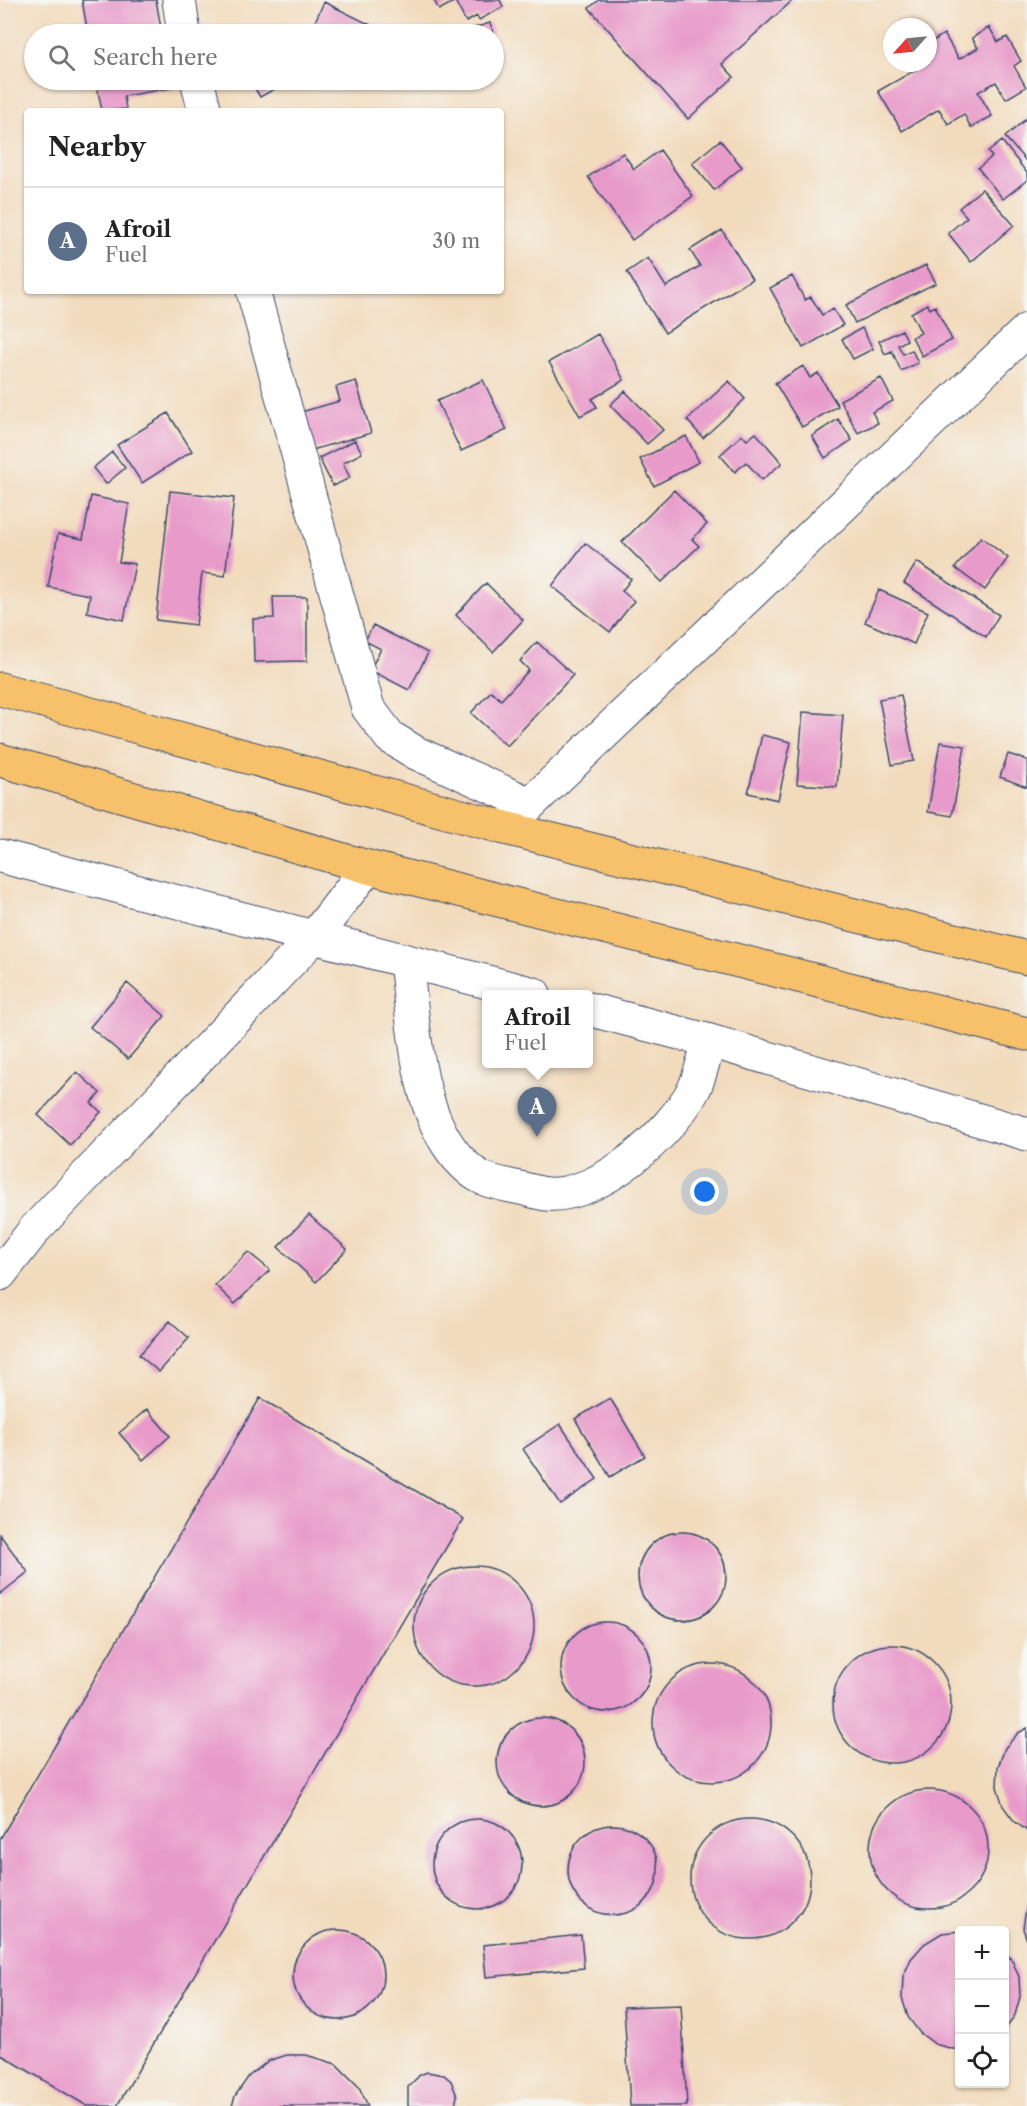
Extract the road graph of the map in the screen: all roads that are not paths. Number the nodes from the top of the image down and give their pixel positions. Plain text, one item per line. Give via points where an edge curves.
1 (179, 0) edge
2 (183, 24) edge
3 (200, 90) edge
4 (204, 108) edge
5 (253, 294) edge
6 (1027, 330) edge
7 (0, 689) edge
8 (0, 760) edge
9 (530, 804) junction
10 (505, 828) junction
11 (0, 856) edge
12 (368, 867) junction
13 (315, 936) junction
14 (1027, 958) edge
15 (406, 961) junction
16 (518, 990) edge
17 (593, 1010) edge
18 (1027, 1034) edge
19 (710, 1041) junction
20 (1027, 1134) edge
21 (0, 1274) edge

1 - 2 street
3 - 4 street
5 - 9 street via 369,708 390,737 416,753
6 - 9 street
7 - 10 main road
8 - 12 main road
9 - 10 street
10 - 14 main road
11 - 13 street
12 - 13 street
12 - 18 main road
13 - 15 street
13 - 21 street via 36,1228
15 - 16 street
15 - 19 street via 425,1092 439,1128 456,1156 480,1179 548,1194 581,1188 604,1177 639,1154 669,1125 694,1088
17 - 19 street
19 - 20 street

